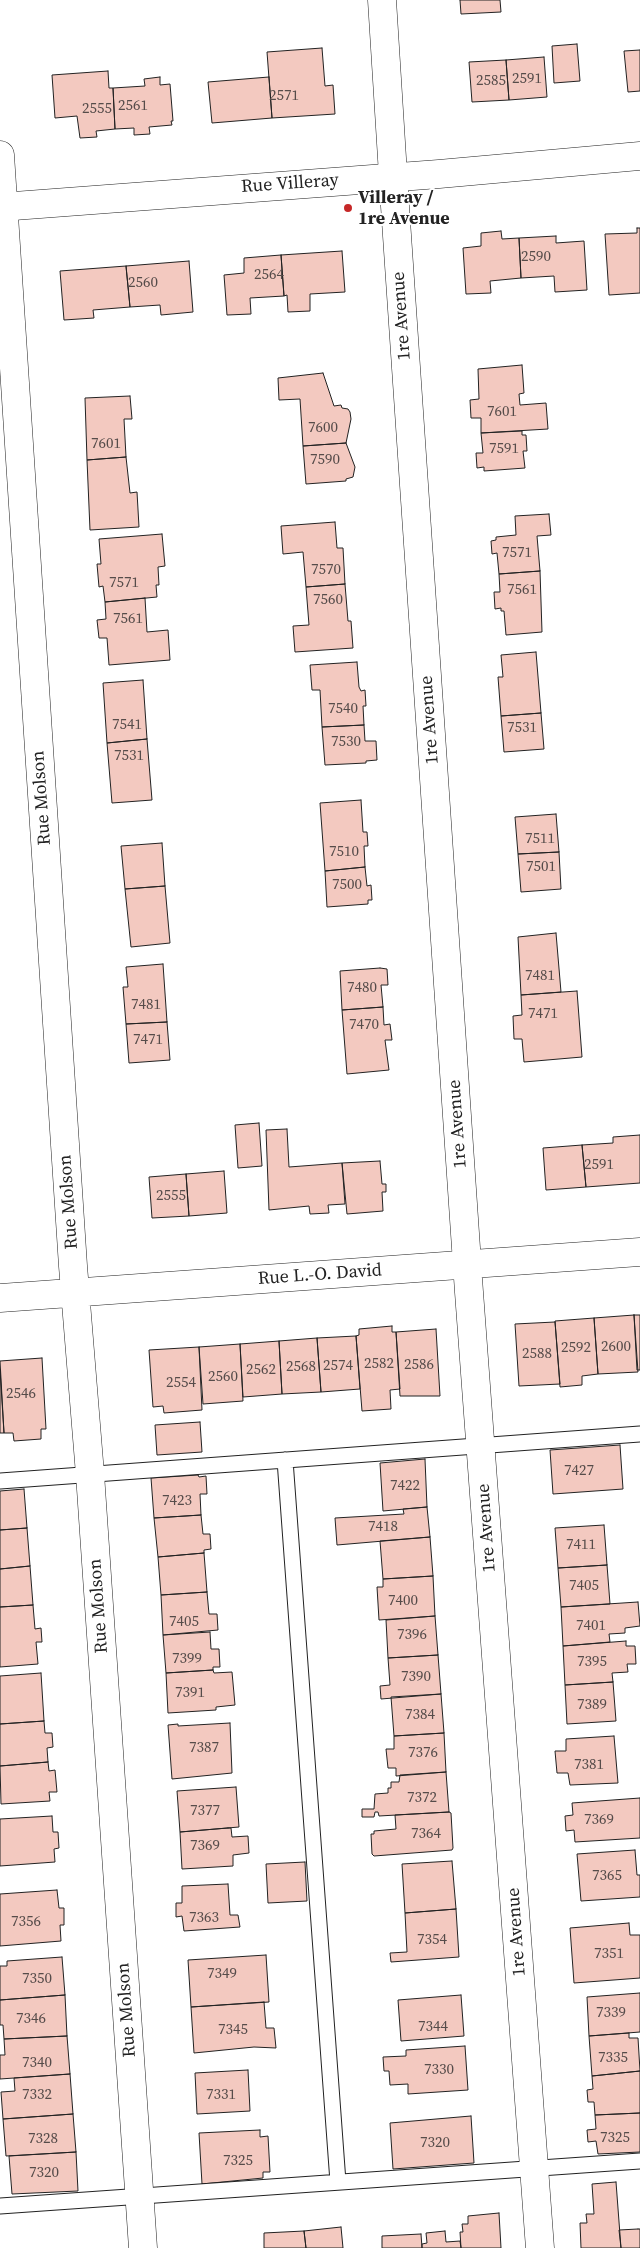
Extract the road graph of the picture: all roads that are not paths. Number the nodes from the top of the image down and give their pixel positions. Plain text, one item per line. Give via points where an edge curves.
1 (382, 0) edge
2 (0, 155) edge
3 (640, 156) edge
4 (394, 176) junction
5 (2, 206) edge
6 (640, 1252) edge
7 (468, 1265) junction
8 (75, 1292) junction
9 (0, 1298) edge
10 (640, 1434) edge
11 (481, 1446) junction
12 (285, 1460) junction
13 (90, 1474) junction
14 (0, 1481) edge
15 (640, 2161) edge
16 (534, 2168) junction
17 (338, 2182) junction
18 (140, 2196) junction
19 (0, 2206) edge
20 (144, 2248) edge
21 (540, 2248) edge

1 - 4 street, 1re Avenue
2 - 5 street, Rue Molson
3 - 4 street, Rue Villeray
4 - 5 street, Rue Villeray
4 - 7 street, 1re Avenue
5 - 8 street, Rue Molson
6 - 7 street, Rue L.-O. David
7 - 8 street, Rue L.-O. David
7 - 11 street, 1re Avenue
8 - 9 street, Rue L.-O. David
8 - 13 street, Rue Molson
10 - 11 lane
11 - 12 lane
11 - 16 street, 1re Avenue
12 - 13 lane
12 - 17 lane
13 - 14 lane
13 - 18 street, Rue Molson
15 - 16 lane
16 - 17 lane
16 - 21 street, 1re Avenue
17 - 18 lane
18 - 19 lane
18 - 20 street, Rue Molson

